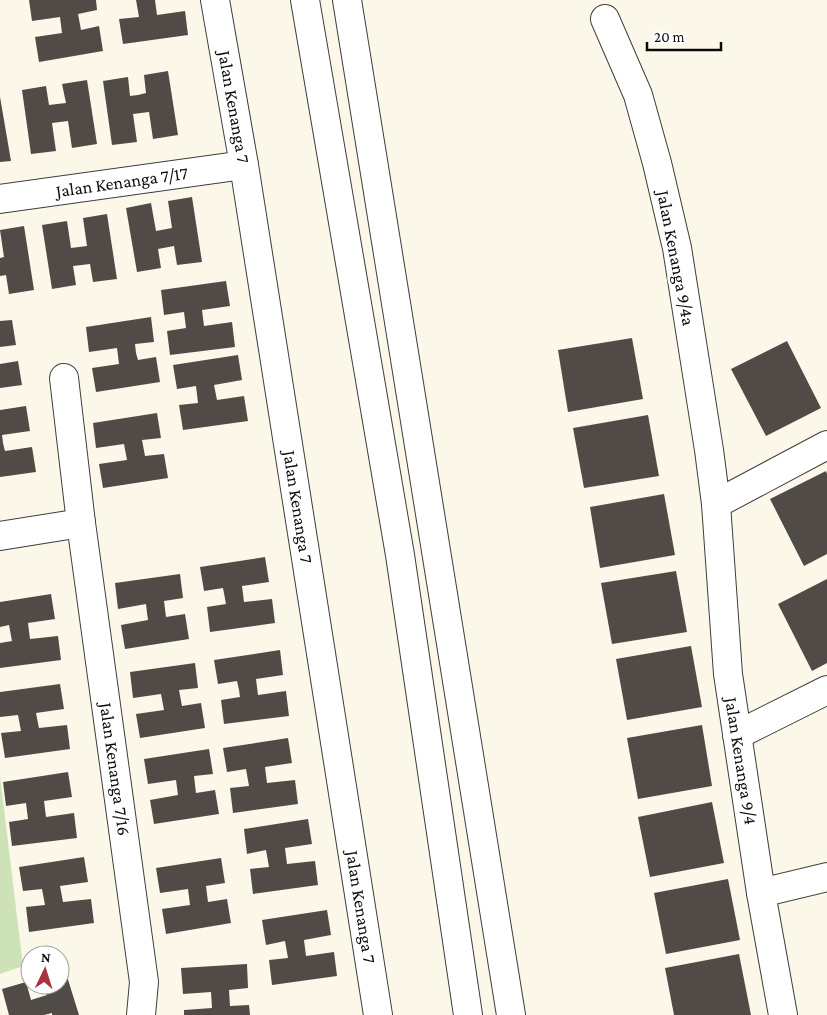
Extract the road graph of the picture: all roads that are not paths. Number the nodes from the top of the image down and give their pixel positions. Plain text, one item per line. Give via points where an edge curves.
1 (215, 0) edge
2 (305, 0) edge
3 (347, 0) edge
4 (605, 19) dead end
5 (244, 165) junction
6 (0, 199) edge
7 (64, 378) dead end
8 (827, 445) edge
9 (716, 504) junction
10 (81, 524) junction
11 (0, 536) edge
12 (827, 690) edge
13 (737, 736) junction
14 (827, 877) edge
15 (761, 893) junction
16 (141, 1015) edge
17 (378, 1015) edge
18 (468, 1015) edge
19 (511, 1015) edge
20 (783, 1015) edge

1 - 5 street, Jalan Kenanga 7
2 - 18 street via 400,555
3 - 19 street
4 - 9 street, Jalan Kenanga 9/4a via 638,95 677,248
5 - 6 street, Jalan Kenanga 7/17
5 - 17 street, Jalan Kenanga 7
7 - 10 street, Jalan Kenanga 7/16
8 - 9 street
9 - 13 street, Jalan Kenanga 9/4 via 728,674
10 - 11 street
10 - 16 street, Jalan Kenanga 7/16 via 144,982
12 - 13 street
13 - 15 street, Jalan Kenanga 9/4
14 - 15 street
15 - 20 street, Jalan Kenanga 9/4

